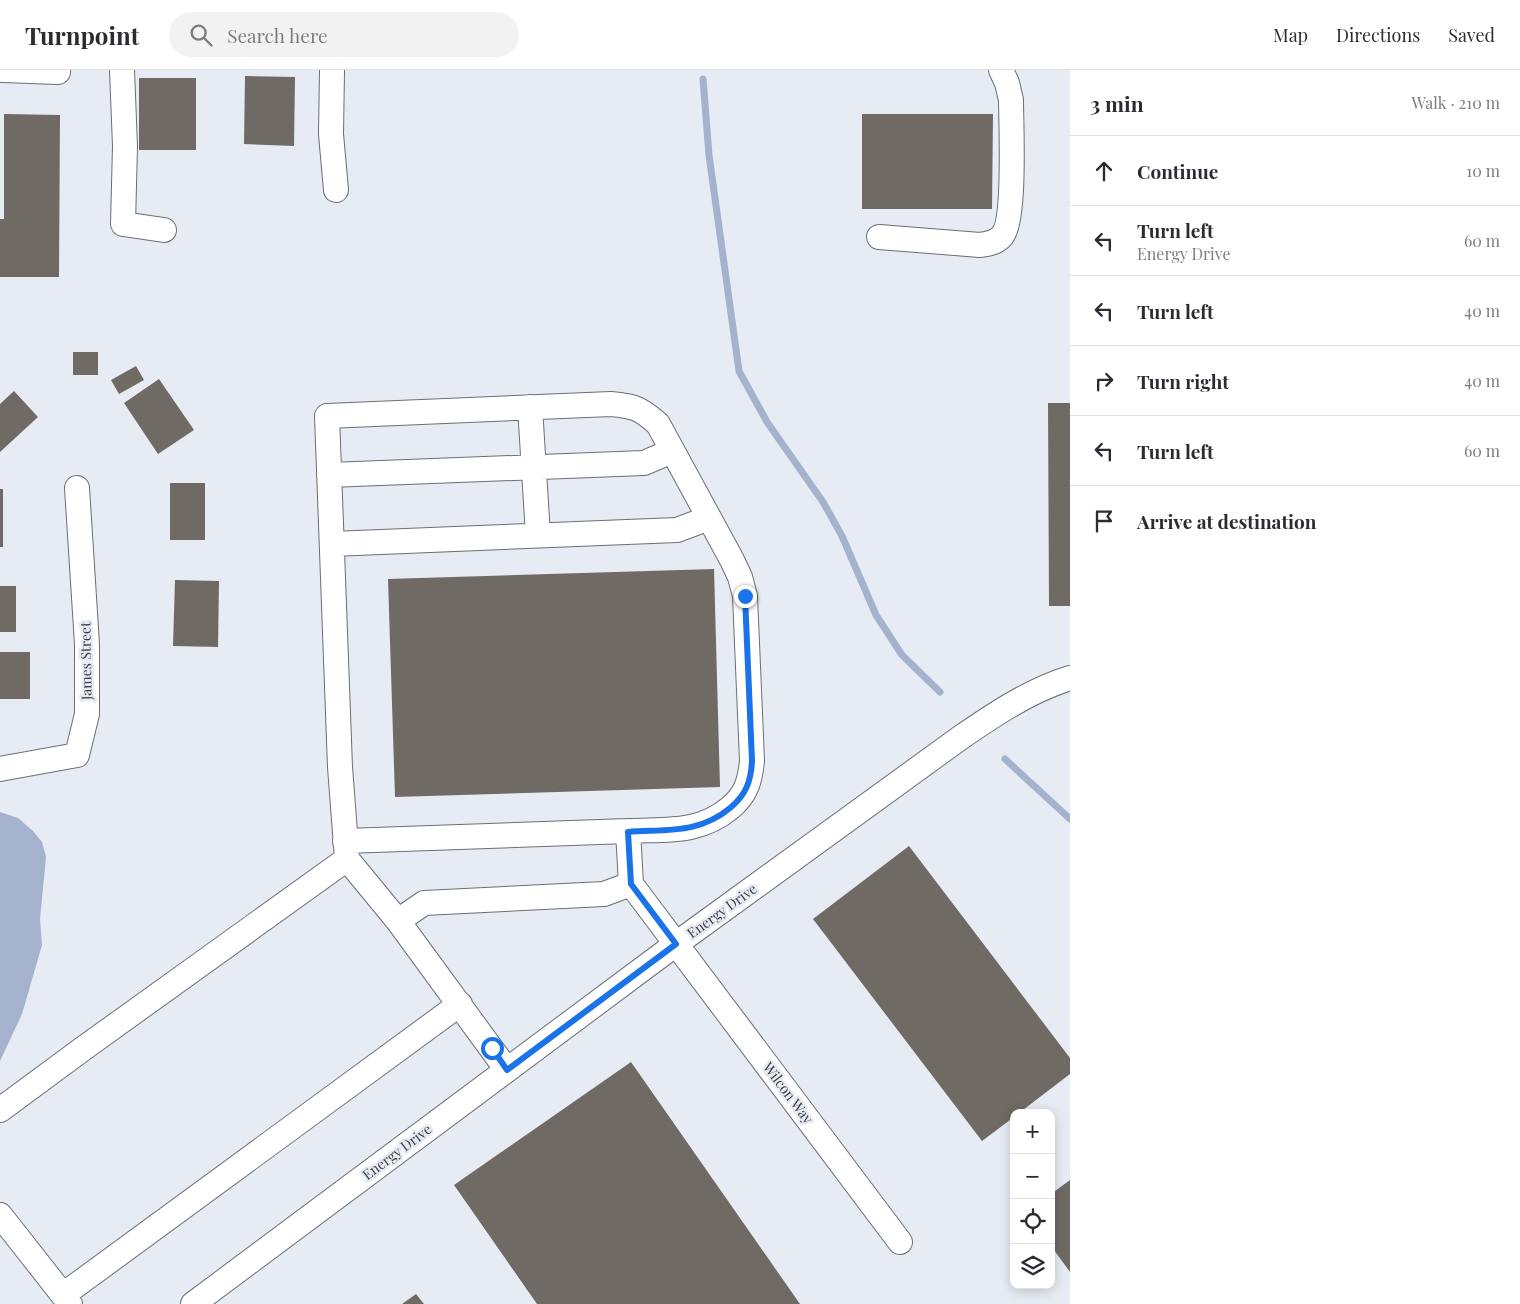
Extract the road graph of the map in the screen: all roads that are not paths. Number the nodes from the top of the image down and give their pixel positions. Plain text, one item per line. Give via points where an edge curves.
1 (3, 70) edge
2 (122, 70) edge
3 (332, 70) edge
4 (1001, 70) edge
5 (58, 72) dead end
6 (336, 190) dead end
7 (164, 230) dead end
8 (879, 237) dead end
9 (530, 406) junction
10 (672, 450) junction
11 (534, 468) junction
12 (329, 475) junction
13 (77, 488) dead end
14 (709, 518) junction
15 (538, 536) junction
16 (332, 544) junction
17 (1070, 678) edge
18 (0, 769) edge
19 (628, 832) junction
20 (346, 850) junction
21 (631, 884) junction
22 (398, 922) junction
23 (676, 944) junction
24 (460, 1004) junction
25 (507, 1070) junction
26 (0, 1110) edge
27 (0, 1215) edge
28 (900, 1242) dead end
29 (67, 1300) edge
30 (193, 1304) edge

1 - 5 street
2 - 7 street via 125,146 123,224
3 - 6 street via 331,134
4 - 8 street via 1011,100 1010,208 1002,236 990,244 980,245
9 - 10 street via 631,406 658,424
9 - 11 street
9 - 12 street via 327,416
10 - 11 street via 644,463
10 - 14 street
11 - 12 street
11 - 15 street
12 - 16 street
13 - 18 street, James Street via 87,644 87,714 78,755
14 - 15 street via 677,530
14 - 19 street via 740,577 745,596 751,777 736,803 706,824
15 - 16 street
16 - 20 street
17 - 23 street, Energy Drive via 1036,690 997,712
19 - 20 street
19 - 21 street
20 - 22 street
20 - 26 street
21 - 22 street via 604,894 424,903
21 - 23 street, Wilcon Way
22 - 24 street
23 - 25 street, Energy Drive
23 - 28 street, Wilcon Way
24 - 25 street
24 - 29 street
25 - 30 street, Energy Drive
27 - 29 street

